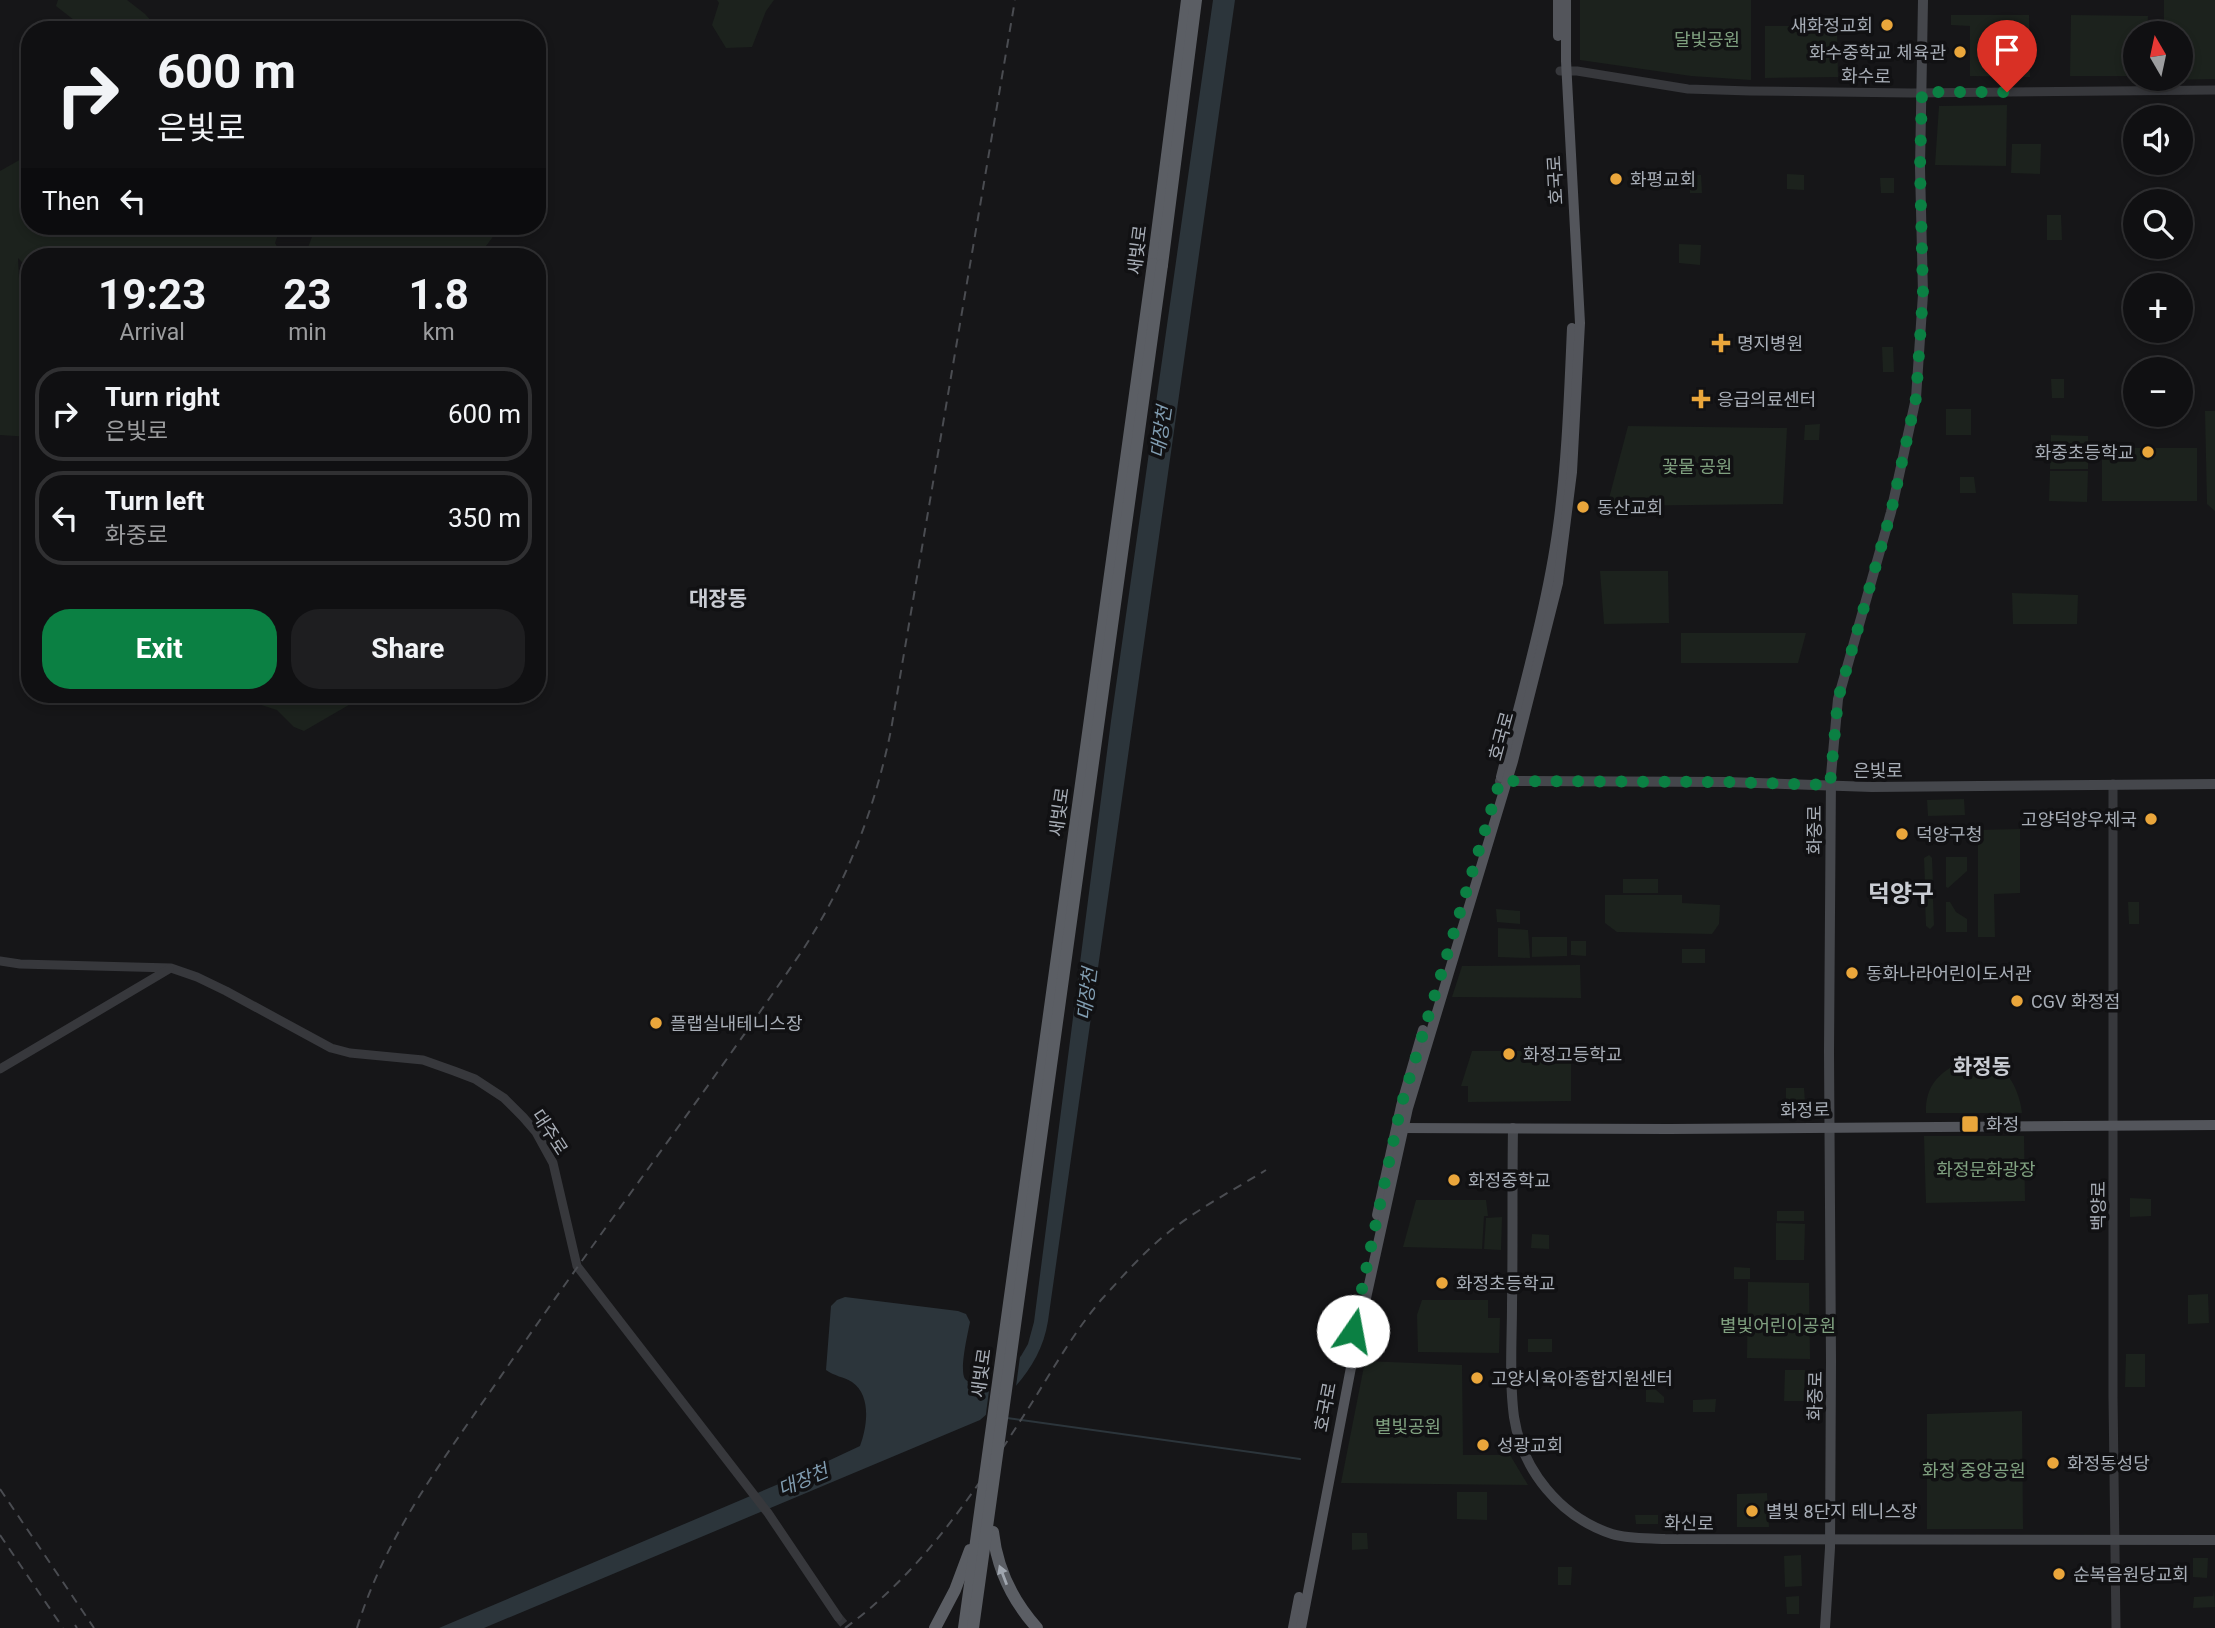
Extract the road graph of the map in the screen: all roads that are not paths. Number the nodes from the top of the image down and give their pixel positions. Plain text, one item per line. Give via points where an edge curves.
1 (1188, 0) edge
2 (1196, 0) edge
3 (1558, 0) edge
4 (1566, 0) edge
5 (1923, 0) edge
6 (1564, 71) junction
7 (2215, 89) edge
8 (1922, 92) junction
9 (1169, 171) junction
10 (1158, 265) junction
11 (1503, 782) junction
12 (2113, 784) junction
13 (2215, 784) edge
14 (1830, 785) junction
15 (0, 961) edge
16 (171, 968) junction
17 (0, 1069) edge
18 (2113, 1125) junction
19 (2215, 1125) edge
20 (1830, 1127) junction
21 (1400, 1128) junction
22 (1513, 1128) junction
23 (991, 1513) junction
24 (979, 1519) junction
25 (1830, 1539) junction
26 (2117, 1539) junction
27 (2215, 1540) edge
28 (838, 1617) tunnel mouth
29 (935, 1628) edge
30 (964, 1628) edge
31 (973, 1628) edge
32 (1037, 1628) edge
33 (1293, 1628) edge
34 (1301, 1628) edge
35 (1825, 1628) edge
36 (2116, 1628) edge

1 - 9 highway, 새빛로
2 - 9 highway, 새빛로
3 - 6 main road, 호국로
4 - 6 main road, 호국로
5 - 8 main road, 화중로
6 - 8 street, 화수로 via 1688,89
6 - 11 main road, 호국로 via 1580,323 1572,472 1558,583
7 - 8 street, 화수로
8 - 14 main road, 화중로 via 1923,294 1916,398 1891,512 1838,699
9 - 10 highway, 새빛로
10 - 23 highway, 새빛로, bridge
10 - 24 highway, 새빛로, bridge
11 - 14 main road, 은빛로
11 - 21 main road, 호국로
12 - 13 main road, 은빛로
12 - 14 main road, 은빛로
12 - 18 street, 백양로
14 - 20 main road, 화중로
15 - 16 street, 대주로
16 - 17 street
16 - 28 street, 대주로 via 226,991 331,1048 424,1060 475,1079 504,1098 536,1132 553,1163 577,1266 751,1489
18 - 19 main road, 화정로
18 - 20 main road, 화정로
18 - 26 street, 백양로
20 - 22 main road, 화정로
20 - 25 main road, 화중로
21 - 22 main road, 화정로
21 - 33 main road, 호국로
21 - 34 main road, 호국로
22 - 25 main road, 화신로 via 1512,1401 1518,1437 1544,1487 1560,1505 1614,1534 1665,1539
23 - 31 highway, 새빛로, bridge
32 -> 23 highway, bridge via 1001,1571
24 - 29 highway, bridge via 962,1574
24 - 30 highway, 새빛로, bridge
25 - 26 main road, 화신로
25 - 35 main road, 화중로
26 - 27 main road, 화신로
26 - 36 street, 백양로

